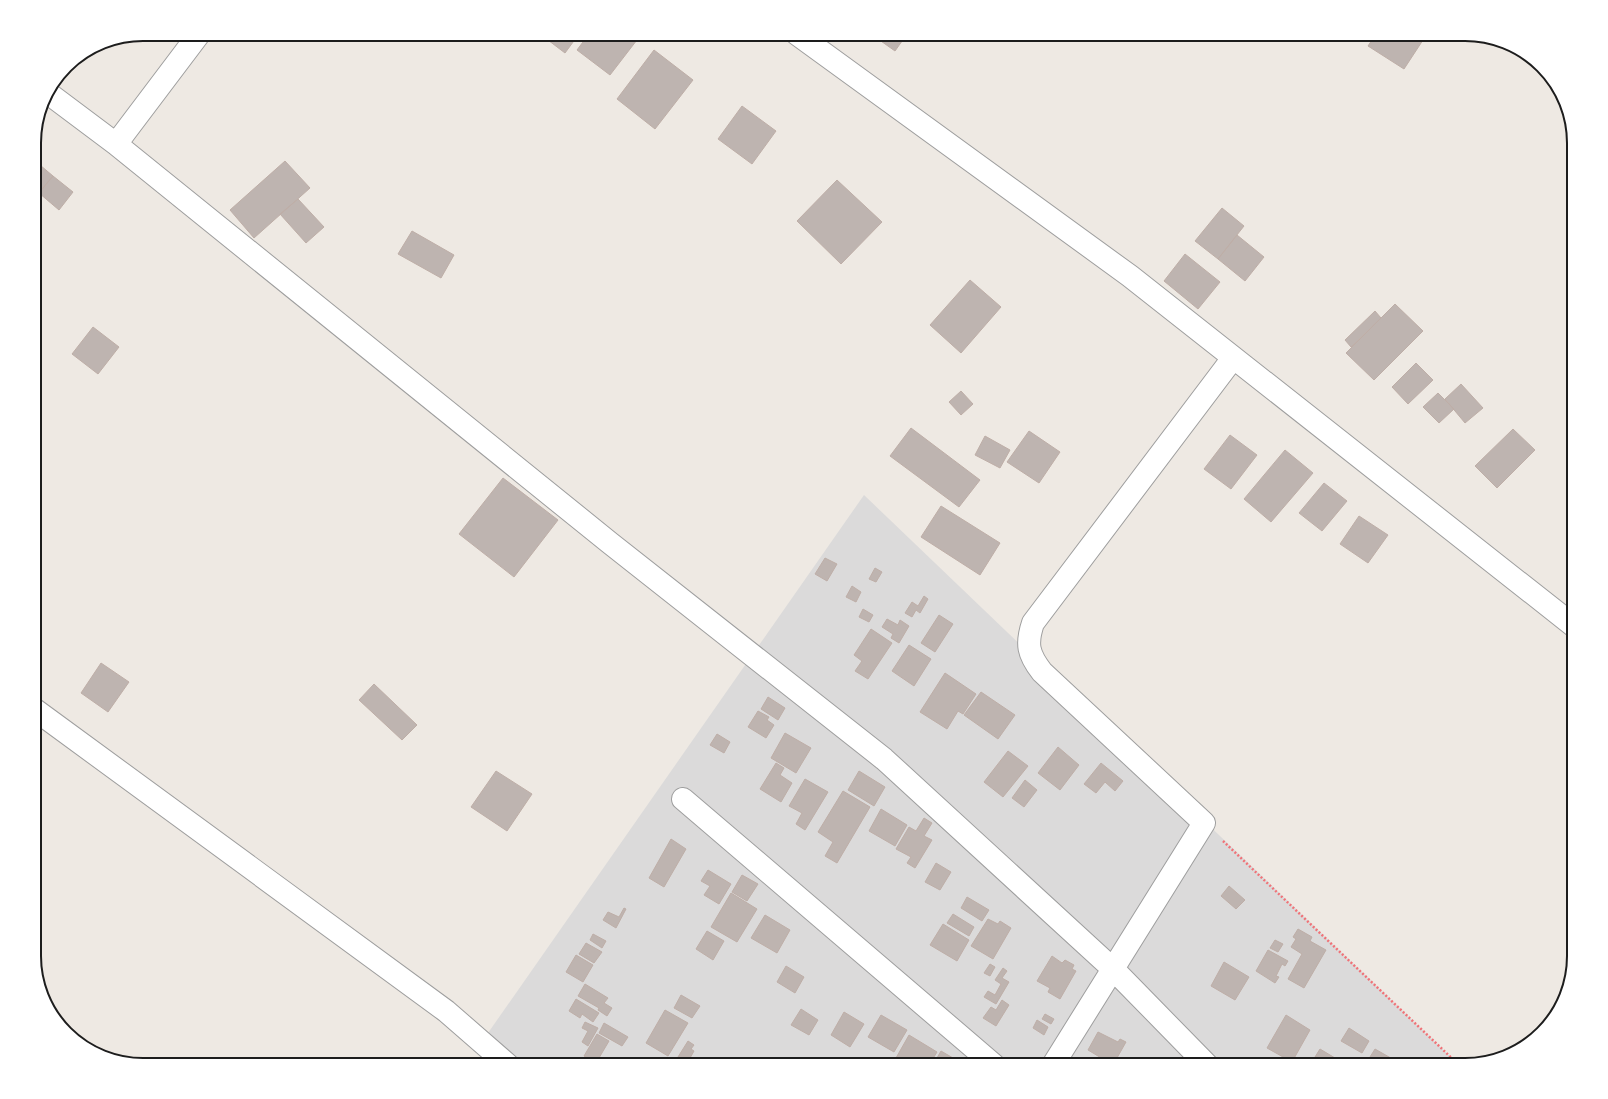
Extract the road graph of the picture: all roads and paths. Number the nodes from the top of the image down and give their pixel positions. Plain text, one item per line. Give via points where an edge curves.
1 (193, 41) edge
2 (807, 41) edge
3 (52, 96) edge
4 (116, 144) junction
5 (1233, 358) junction
6 (1567, 620) edge
7 (41, 714) edge
8 (683, 799) dead end
9 (1204, 823) junction
10 (1114, 970) junction
11 (500, 1058) edge
12 (986, 1058) edge
13 (1057, 1058) edge
14 (1200, 1058) edge
15 (1452, 1058) edge

1 - 4 street
2 - 5 street via 1130,276
3 - 4 street
4 - 10 street via 610,543 884,759
5 - 6 street
5 - 9 street via 1033,623 1028,636 1033,660 1042,672
7 - 11 street via 446,1011
8 - 12 street
9 - 10 street
9 - 15 path
10 - 13 street
10 - 14 street

